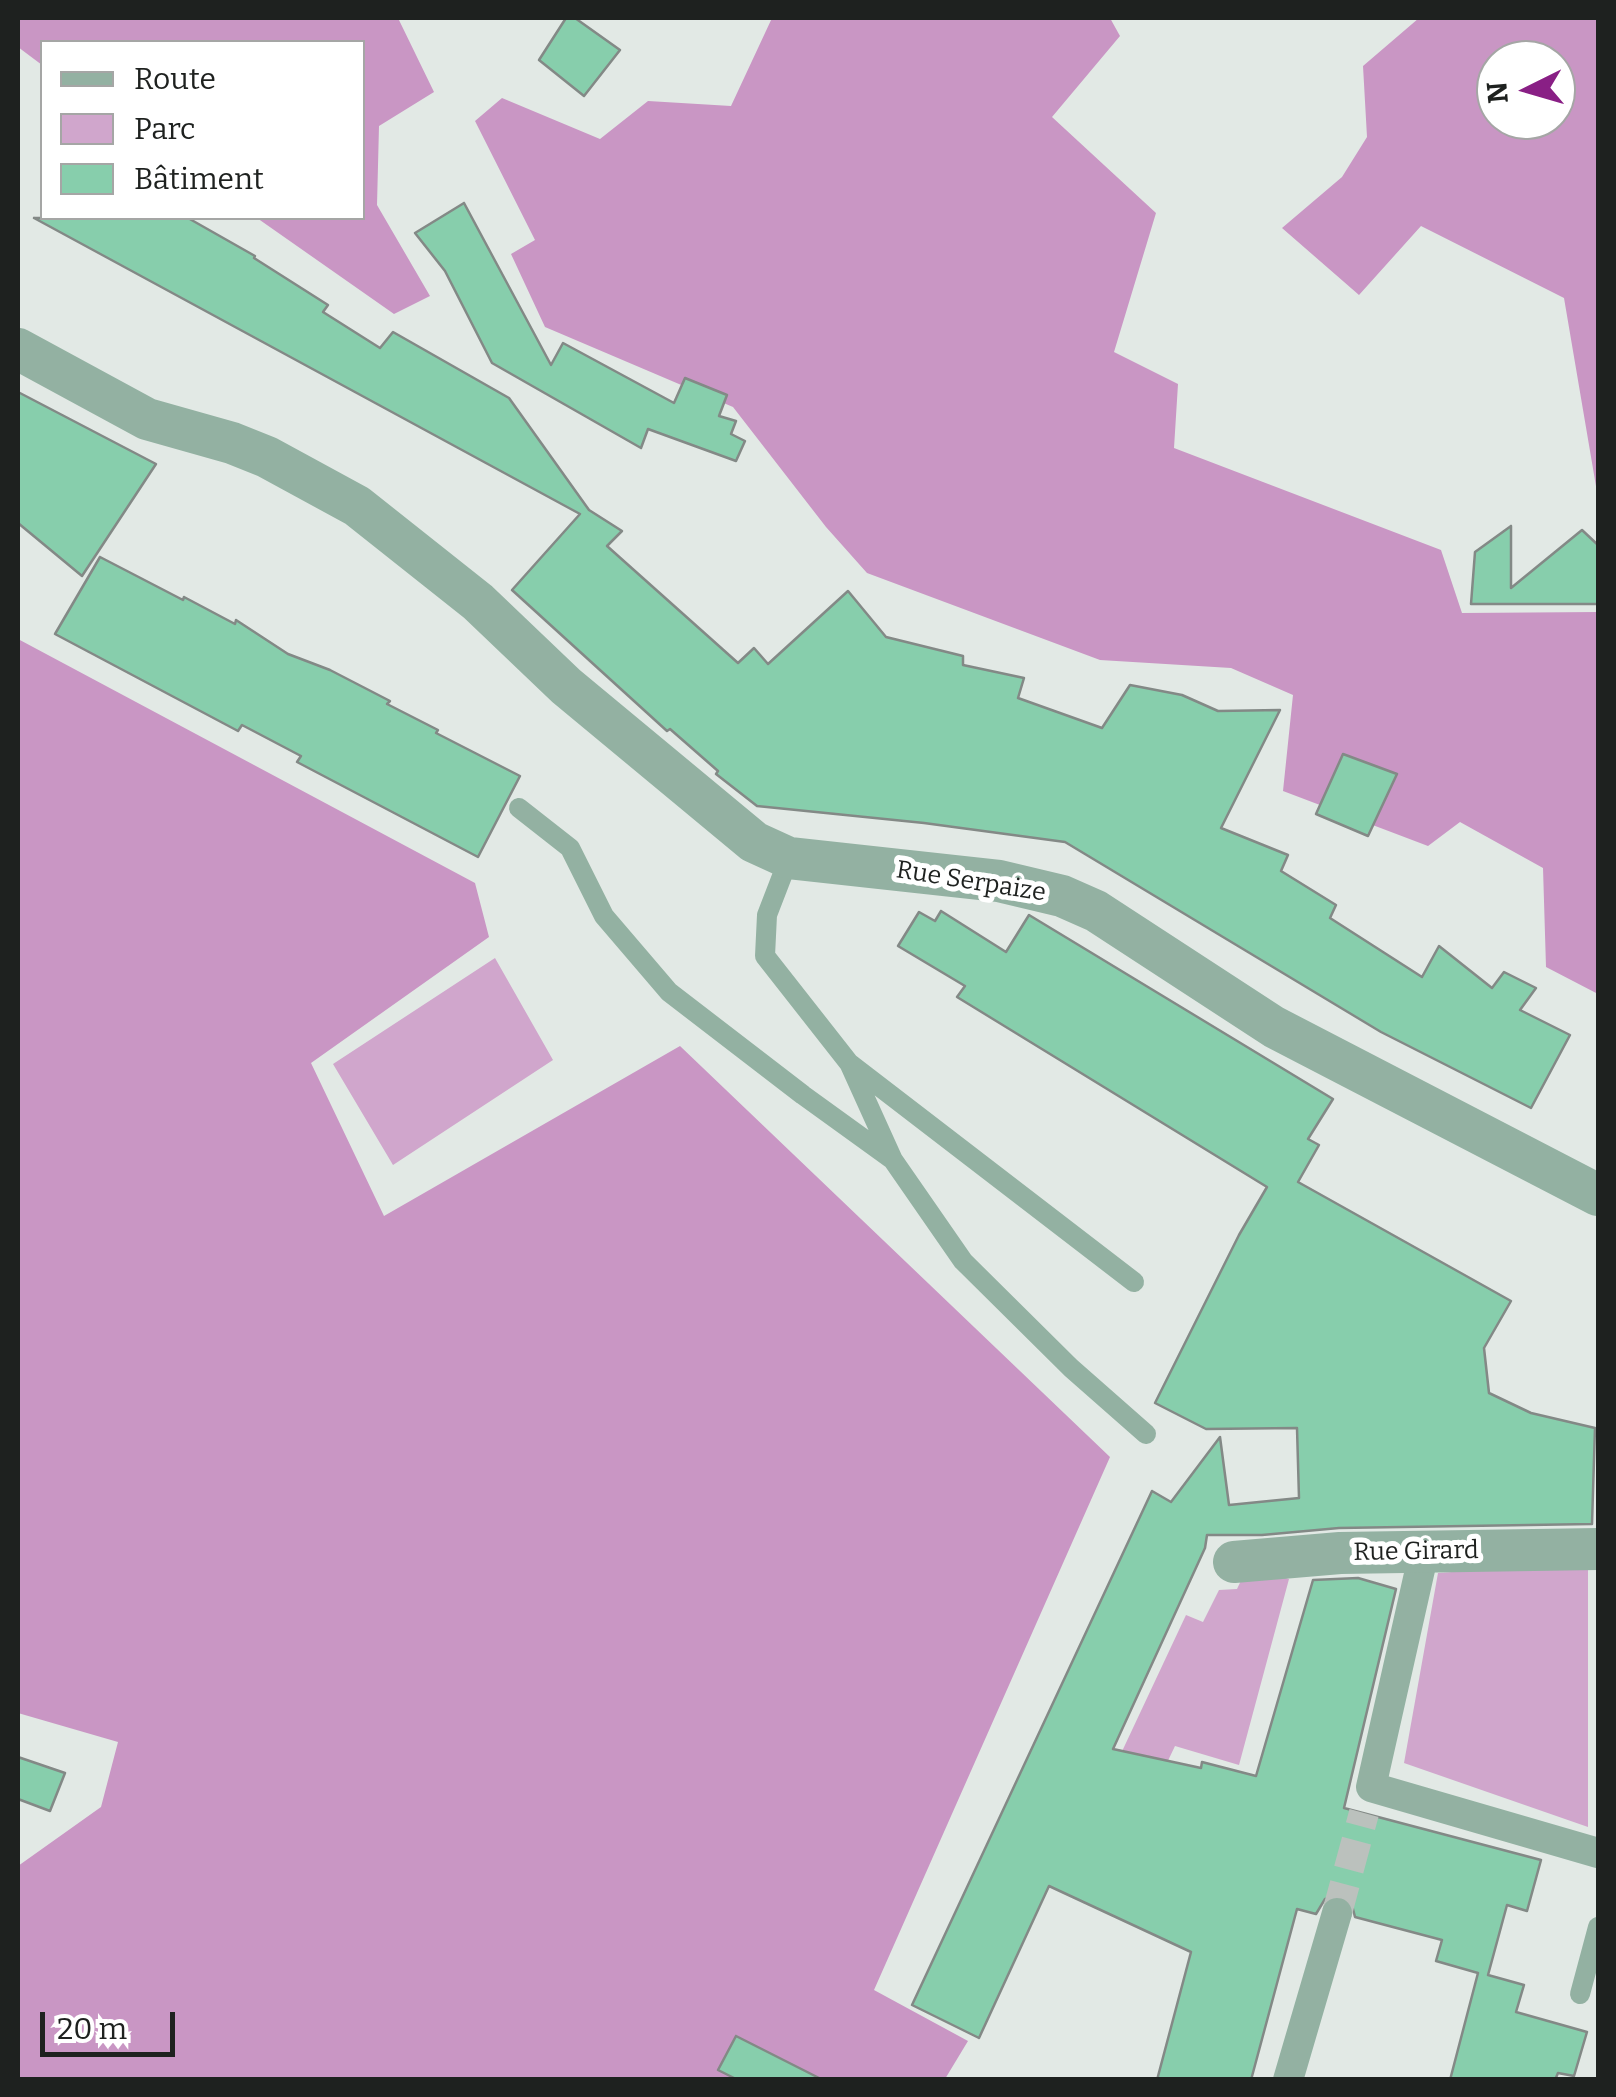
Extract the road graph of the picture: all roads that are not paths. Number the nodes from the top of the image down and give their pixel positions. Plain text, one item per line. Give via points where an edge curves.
1 (18, 350) edge
2 (518, 808) dead end
3 (789, 858) junction
4 (849, 1063) junction
5 (893, 1160) junction
6 (1598, 1195) edge
7 (1134, 1282) dead end
8 (1146, 1434) dead end
9 (1598, 1550) edge
10 (1424, 1552) junction
11 (1234, 1562) dead end
12 (1598, 1853) edge
13 (1337, 1912) tunnel mouth
14 (1598, 1927) edge
15 (1580, 1994) dead end
16 (1288, 2080) edge

1 - 3 street, Rue Serpaize via 147,419 267,456 357,506 754,842
2 - 5 lane via 570,848 604,916 669,992
3 - 4 lane via 768,915 765,956
3 - 6 street, Rue Serpaize via 999,881 1062,896 1274,1026
4 - 5 lane
4 - 7 lane
5 - 8 lane via 963,1261
9 - 10 street, Rue Girard
10 - 11 street, Rue Girard
10 - 12 street via 1368,1800
13 - 16 street
14 - 15 lane

